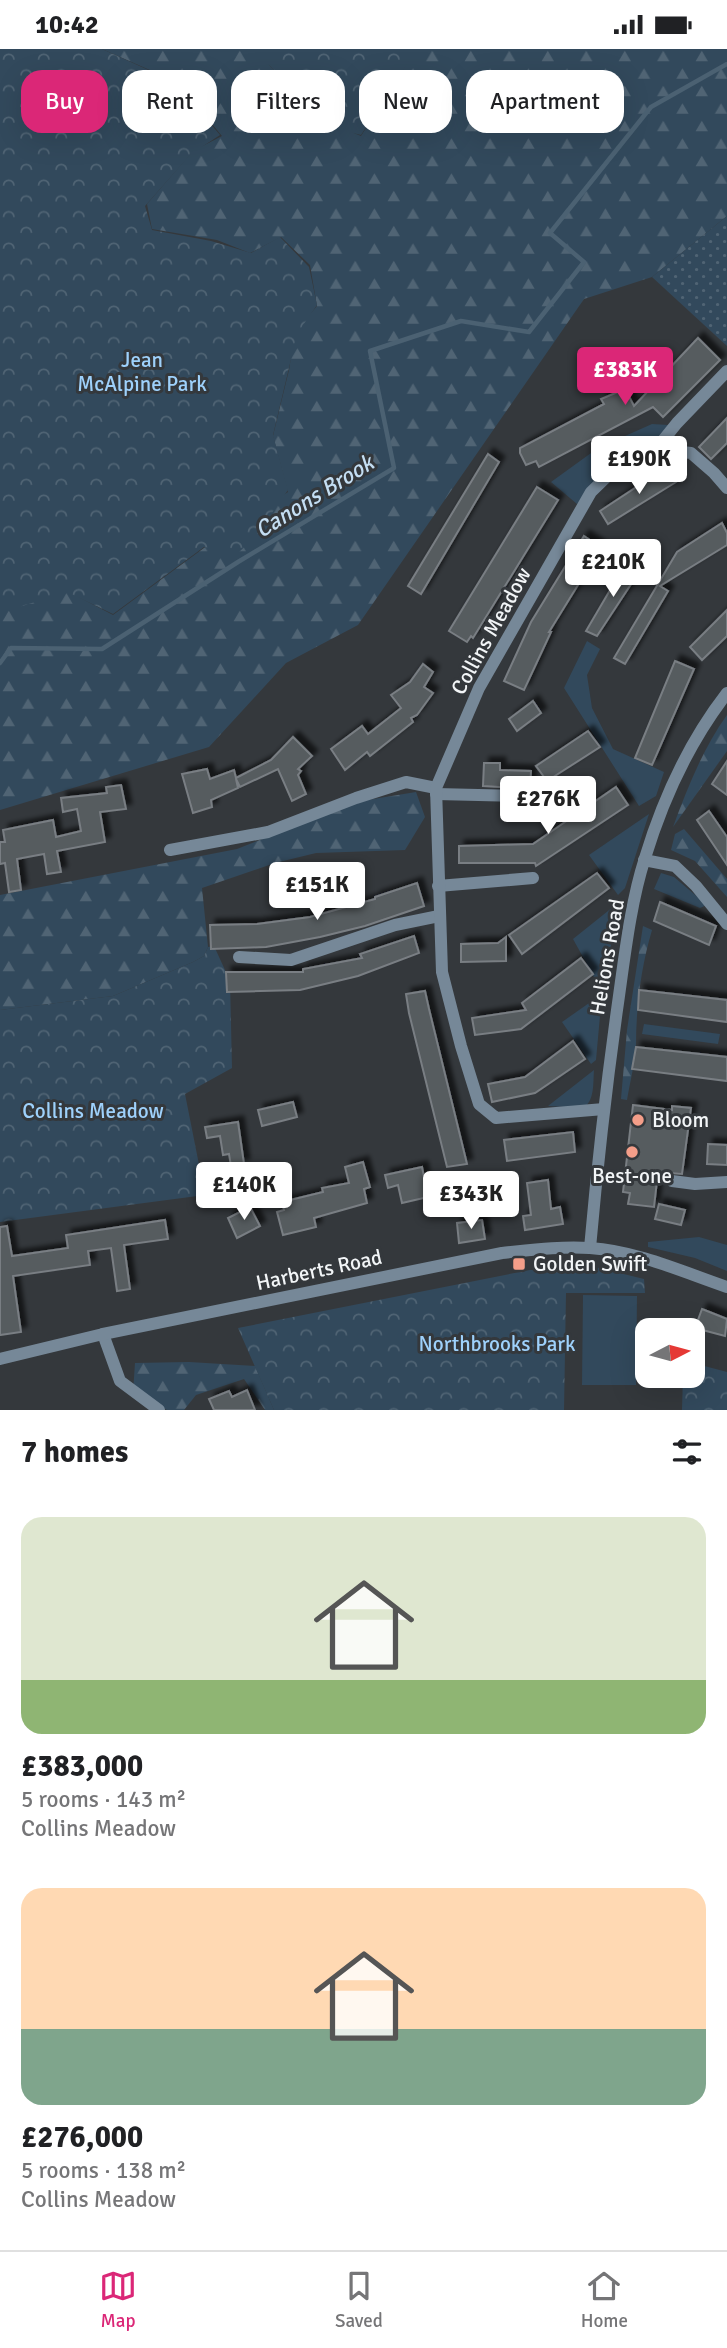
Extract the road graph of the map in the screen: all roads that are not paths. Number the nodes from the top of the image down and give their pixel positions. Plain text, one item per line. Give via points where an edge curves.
1 (727, 370) edge
2 (656, 449) junction
3 (727, 488) edge
4 (727, 693) edge
5 (436, 791) junction
6 (517, 796) dead end
7 (170, 850) dead end
8 (644, 860) junction
9 (533, 878) dead end
10 (438, 885) junction
11 (439, 916) junction
12 (727, 924) edge
13 (239, 957) dead end
14 (604, 1109) junction
15 (672, 1181) dead end
16 (727, 1182) edge
17 (590, 1248) junction
18 (727, 1287) edge
19 (103, 1334) junction
20 (0, 1359) edge
21 (159, 1410) edge

1 - 2 street, Collins Meadow
2 - 3 street, Collins Meadow via 691,453
2 - 5 street, Collins Meadow via 621,463 592,492 479,688
4 - 8 street, Helions Road via 703,723 667,794
5 - 6 street
5 - 7 street via 405,782 268,832
5 - 10 street, Collins Meadow
8 - 12 street via 675,866
8 - 14 street, Helions Road
9 - 10 street
10 - 11 street, Collins Meadow
11 - 13 street via 396,925 291,960
11 - 14 street, Collins Meadow via 442,972 482,1108 496,1118
14 - 17 street, Helions Road
15 - 16 street
17 - 18 street, Harberts Road via 663,1265
17 - 19 street, Harberts Road via 551,1248 455,1261
19 - 20 street, Harberts Road
19 - 21 street via 120,1381

